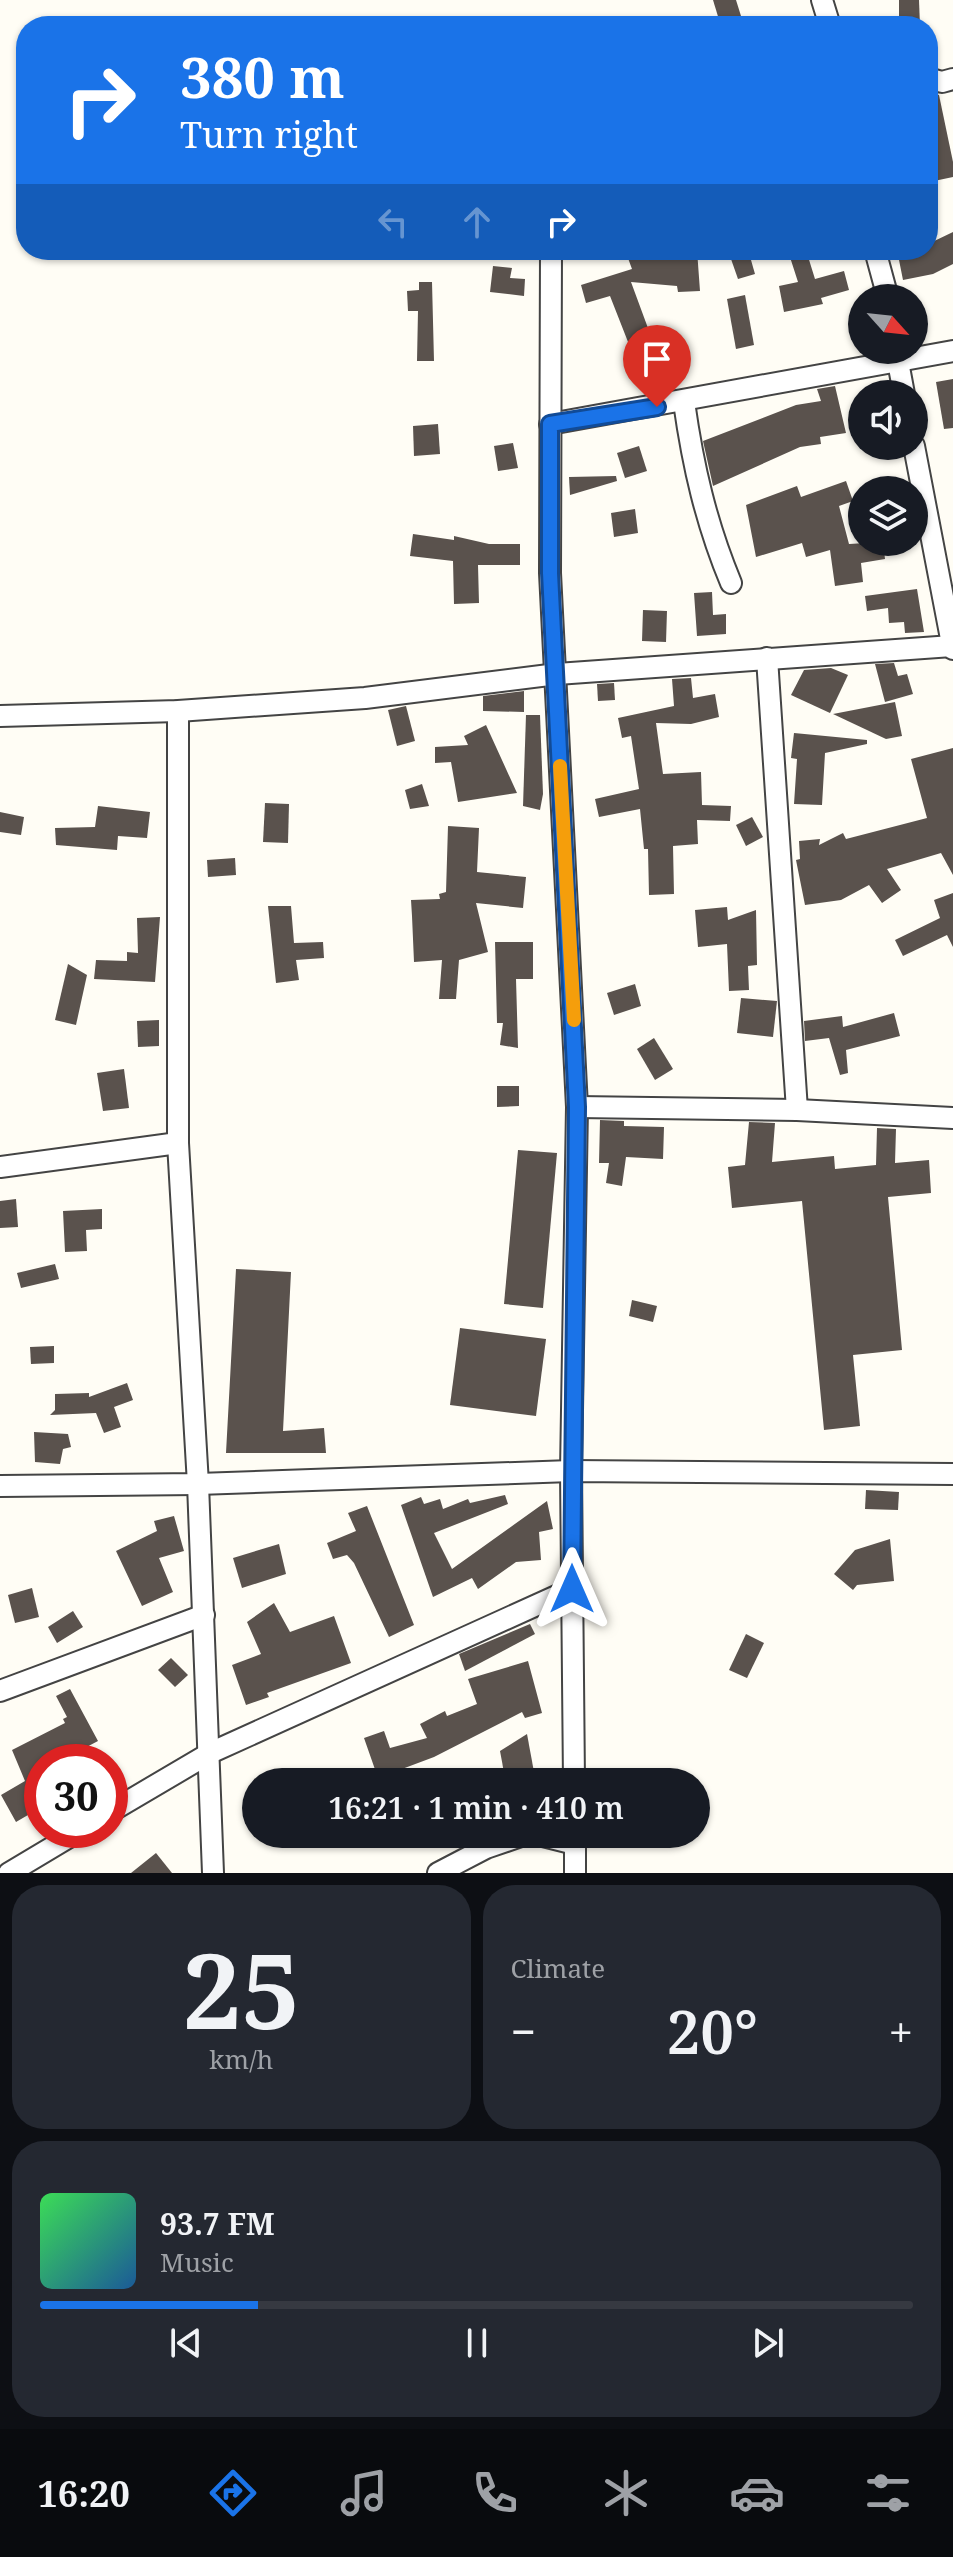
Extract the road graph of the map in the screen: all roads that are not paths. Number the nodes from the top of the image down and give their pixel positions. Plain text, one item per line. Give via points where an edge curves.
1 (551, 260) edge
2 (878, 260) edge
3 (884, 284) edge
4 (953, 351) edge
5 (928, 354) edge
6 (864, 364) edge
7 (684, 402) junction
8 (550, 424) junction
9 (917, 460) edge
10 (731, 583) dead end
11 (953, 647) edge
12 (767, 658) junction
13 (557, 674) junction
14 (178, 711) junction
15 (0, 716) edge
16 (577, 1107) junction
17 (797, 1110) junction
18 (953, 1118) edge
19 (178, 1143) junction
20 (0, 1167) edge
21 (571, 1471) junction
22 (953, 1474) edge
23 (198, 1484) junction
24 (0, 1486) edge
25 (572, 1589) junction
26 (204, 1615) junction
27 (0, 1691) edge
28 (210, 1753) junction
29 (574, 1768) edge
30 (128, 1801) edge
31 (51, 1848) edge
32 (486, 1848) edge
33 (575, 1848) edge
34 (9, 1873) edge
35 (213, 1873) edge
36 (438, 1873) edge
37 (575, 1873) edge

1 - 8 street
2 - 3 street
4 - 5 street
6 - 7 street
7 - 8 street
7 - 10 street via 709,530
8 - 13 street via 550,573
9 - 11 street
11 - 12 street
12 - 13 street
12 - 17 street
13 - 14 street via 365,698
13 - 16 street
14 - 15 street
14 - 19 street
16 - 17 street
16 - 21 street
17 - 18 street
19 - 20 street
19 - 23 street
21 - 22 street
21 - 23 street
21 - 25 street
23 - 24 street
23 - 26 street
25 - 28 street
25 - 29 street
26 - 27 street
26 - 28 street
28 - 30 street
28 - 35 street
31 - 34 street
32 - 36 street
33 - 37 street

